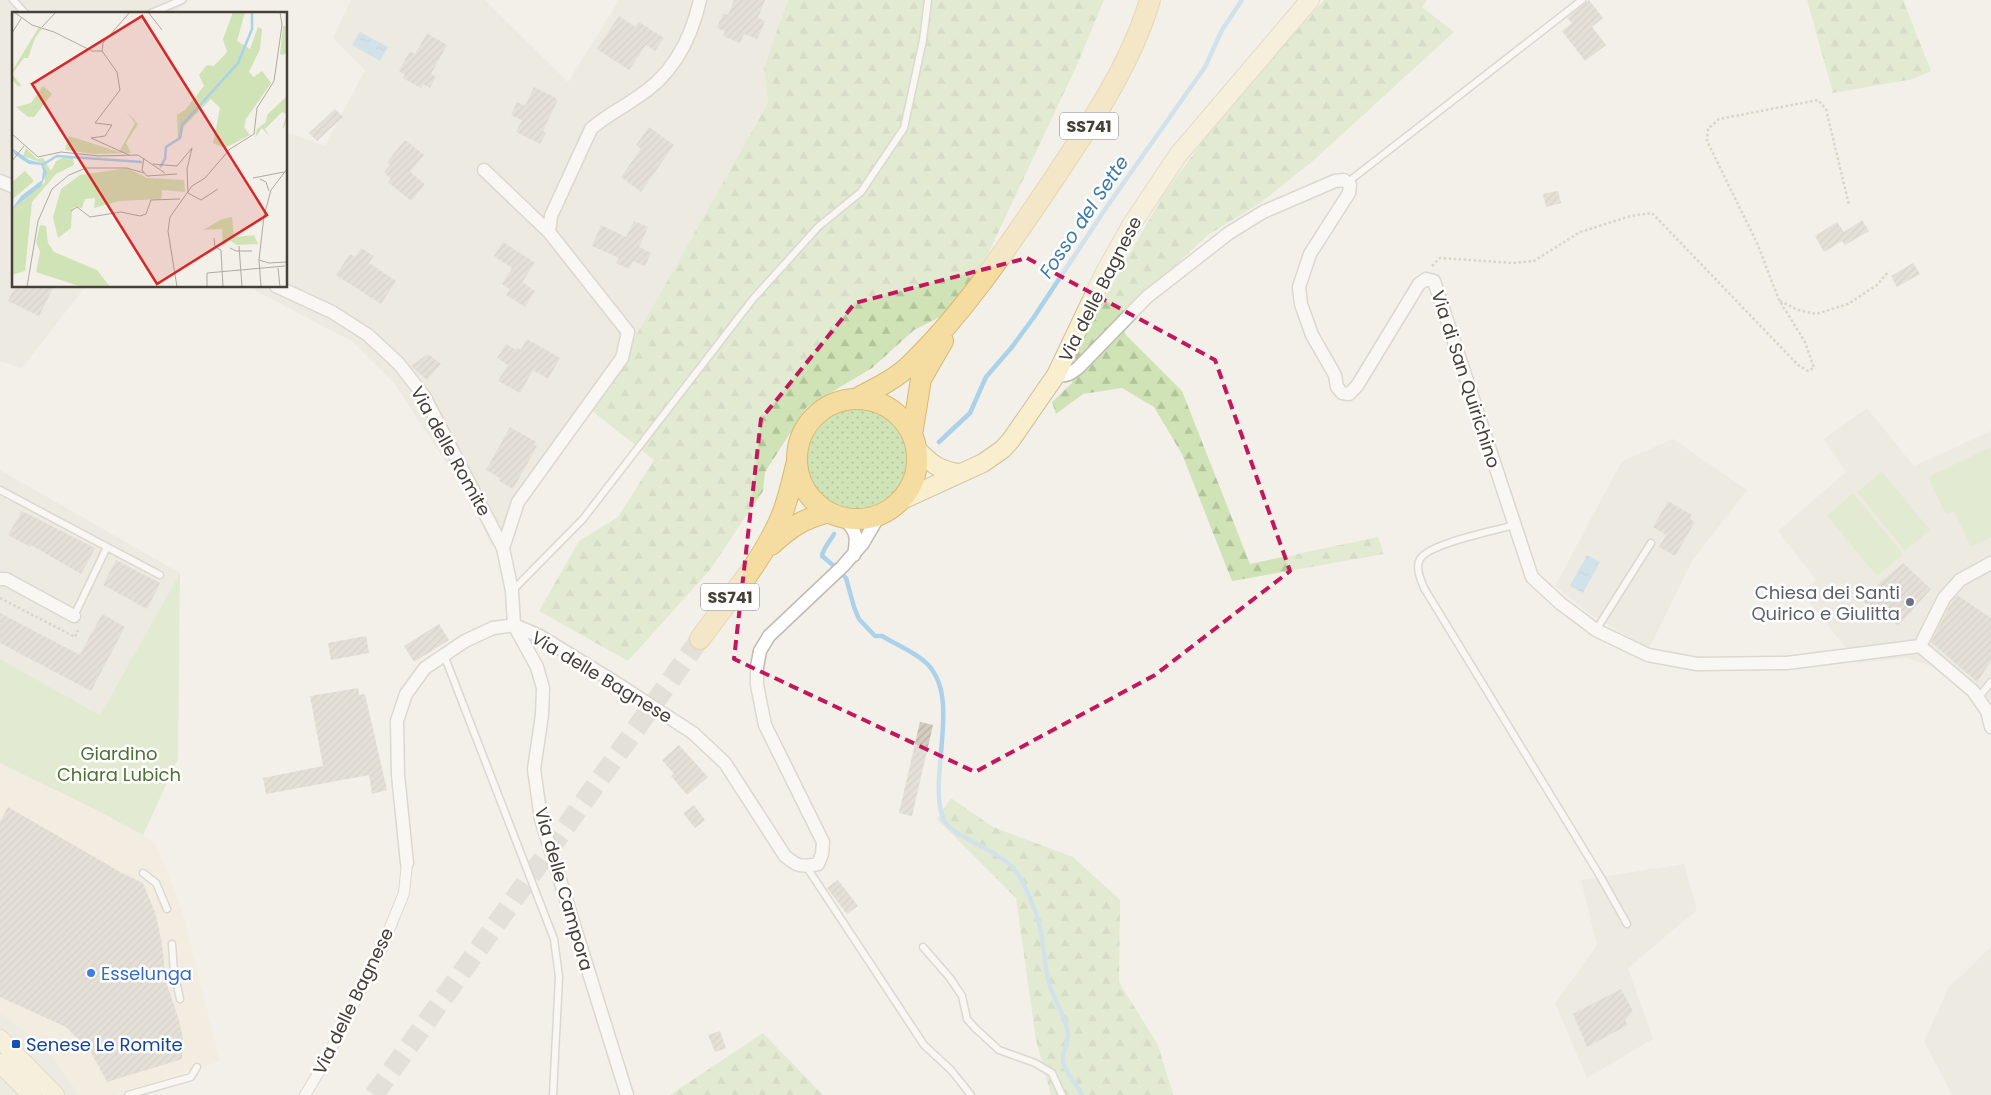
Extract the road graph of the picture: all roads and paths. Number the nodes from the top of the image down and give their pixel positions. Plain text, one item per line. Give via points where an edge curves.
1 (13, 0) edge
2 (182, 0) edge
3 (700, 0) edge
4 (928, 0) edge
5 (1150, 0) edge
6 (1310, 0) edge
7 (1582, 0) edge
8 (24, 12) edge
9 (154, 12) edge
10 (484, 170) dead end
11 (0, 181) edge
12 (1348, 182) junction
13 (12, 186) edge
14 (1849, 205) dead end
15 (549, 232) junction
16 (1889, 271) dead end
17 (1426, 279) junction
18 (280, 288) edge
19 (1778, 300) junction
20 (964, 305) junction
21 (1056, 375) junction
22 (855, 399) junction
23 (915, 442) junction
24 (797, 460) junction
25 (959, 473) junction
26 (0, 490) edge
27 (898, 502) junction
28 (835, 514) junction
29 (880, 514) junction
30 (1514, 526) junction
31 (1651, 543) dead end
32 (107, 547) junction
33 (503, 548) junction
34 (761, 555) junction
35 (854, 555) junction
36 (1991, 563) edge
37 (160, 575) dead end
38 (0, 579) edge
39 (512, 591) junction
40 (0, 598) edge
41 (74, 616) joint
42 (514, 626) junction
43 (78, 630) dead end
44 (1596, 630) junction
45 (700, 639) tunnel mouth
46 (1920, 646) junction
47 (444, 655) junction
48 (1991, 682) edge
49 (1978, 698) junction
50 (1991, 727) edge
51 (407, 863) joint
52 (806, 866) junction
53 (143, 873) dead end
54 (167, 908) dead end
55 (1627, 924) dead end
56 (172, 944) dead end
57 (923, 947) dead end
58 (180, 999) dead end
59 (0, 1039) edge
60 (0, 1063) edge
61 (197, 1067) dead end
62 (32, 1095) edge
63 (55, 1095) edge
64 (128, 1095) edge
65 (305, 1095) edge
66 (553, 1095) edge
67 (627, 1095) edge
68 (971, 1095) edge
69 (1062, 1095) edge

1 - 8 lane
2 - 9 lane
3 - 15 street via 694,25 676,60 662,78 591,129 551,216
4 - 39 lane via 904,128 861,192 818,227 753,299 583,519
5 - 20 main road, SS741 via 1124,64 1088,128
6 - 21 main road, Via delle Bagnese via 1178,155 1132,224 1104,274
7 - 12 lane
10 - 15 street
11 - 13 street
12 - 17 street, Via di San Quirichino via 1349,193 1310,254 1298,287 1312,335 1342,393 1349,394 1357,386 1419,284
12 - 21 street via 1335,181 1263,212 1229,233 1147,297 1078,368 1069,375
14 - 19 path via 1826,109 1818,100 1718,119 1708,128 1707,141 1758,243
15 - 33 street via 628,332 622,358 518,502
16 - 19 path via 1877,285 1848,304 1816,314
17 - 19 path via 1432,265 1440,258 1513,263 1534,260 1580,232 1652,213 1808,372 1814,368 1805,342
17 - 30 street, Via di San Quirichino via 1434,281 1438,292
18 - 33 street, Via delle Romite via 339,316 368,335 398,364 424,396
20 - 22 main road, SS741 via 912,363 887,383
20 - 23 main road, SS741 via 921,380
21 - 25 main road, Via delle Bagnese via 1026,422 1003,450
22 - 23 main road, SS741 via 866,399 892,410
22 - 24 main road, SS741 via 840,401 818,413 800,441
23 - 25 main road via 937,468
23 - 27 main road, SS741 via 915,471 911,484
24 - 28 main road, SS741 via 798,473 806,490 818,504
24 - 34 main road, SS741 via 780,518
25 - 27 main road, Via delle Bagnese
26 - 32 lane
27 - 29 main road, SS741
28 - 29 main road, SS741 via 858,518
28 - 34 main road, SS741 via 808,518 791,526
28 - 35 street via 856,534
29 - 35 street
30 - 44 street, Via di San Quirichino via 1532,577
30 - 55 lane via 1435,547 1420,559 1418,569 1424,588
31 - 44 lane
32 - 37 lane
32 - 41 lane
33 - 39 street, Via delle Romite
34 - 45 main road, SS741
35 - 52 street via 769,636 760,650 757,667 765,725 823,842 818,864
36 - 46 street via 1960,580 1944,598
38 - 41 street via 6,579
39 - 42 street, Via delle Romite
40 - 43 path via 75,637
42 - 47 street, Via delle Bagnese via 493,628
42 - 52 street, Via delle Bagnese via 540,636 693,733 725,763 785,856 796,865
42 - 67 street, Via delle Campora via 537,667 543,688 534,769 541,818
44 - 46 street, Via di San Quirichino via 1648,655 1697,664 1787,664
46 - 49 street
47 - 51 street, Via delle Bagnese via 425,668 406,694 397,721 398,775
47 - 66 lane via 554,939 559,977
48 - 49 lane
49 - 50 street via 1987,711
51 - 65 street, Via delle Bagnese via 404,893 380,952
52 - 68 lane via 924,1045 951,1070
53 - 54 lane via 156,882
56 - 58 lane
57 - 69 lane via 962,996 967,1019 975,1028 999,1050 1036,1062 1052,1073
59 - 63 main road
60 - 62 main road
61 - 64 lane via 190,1077

